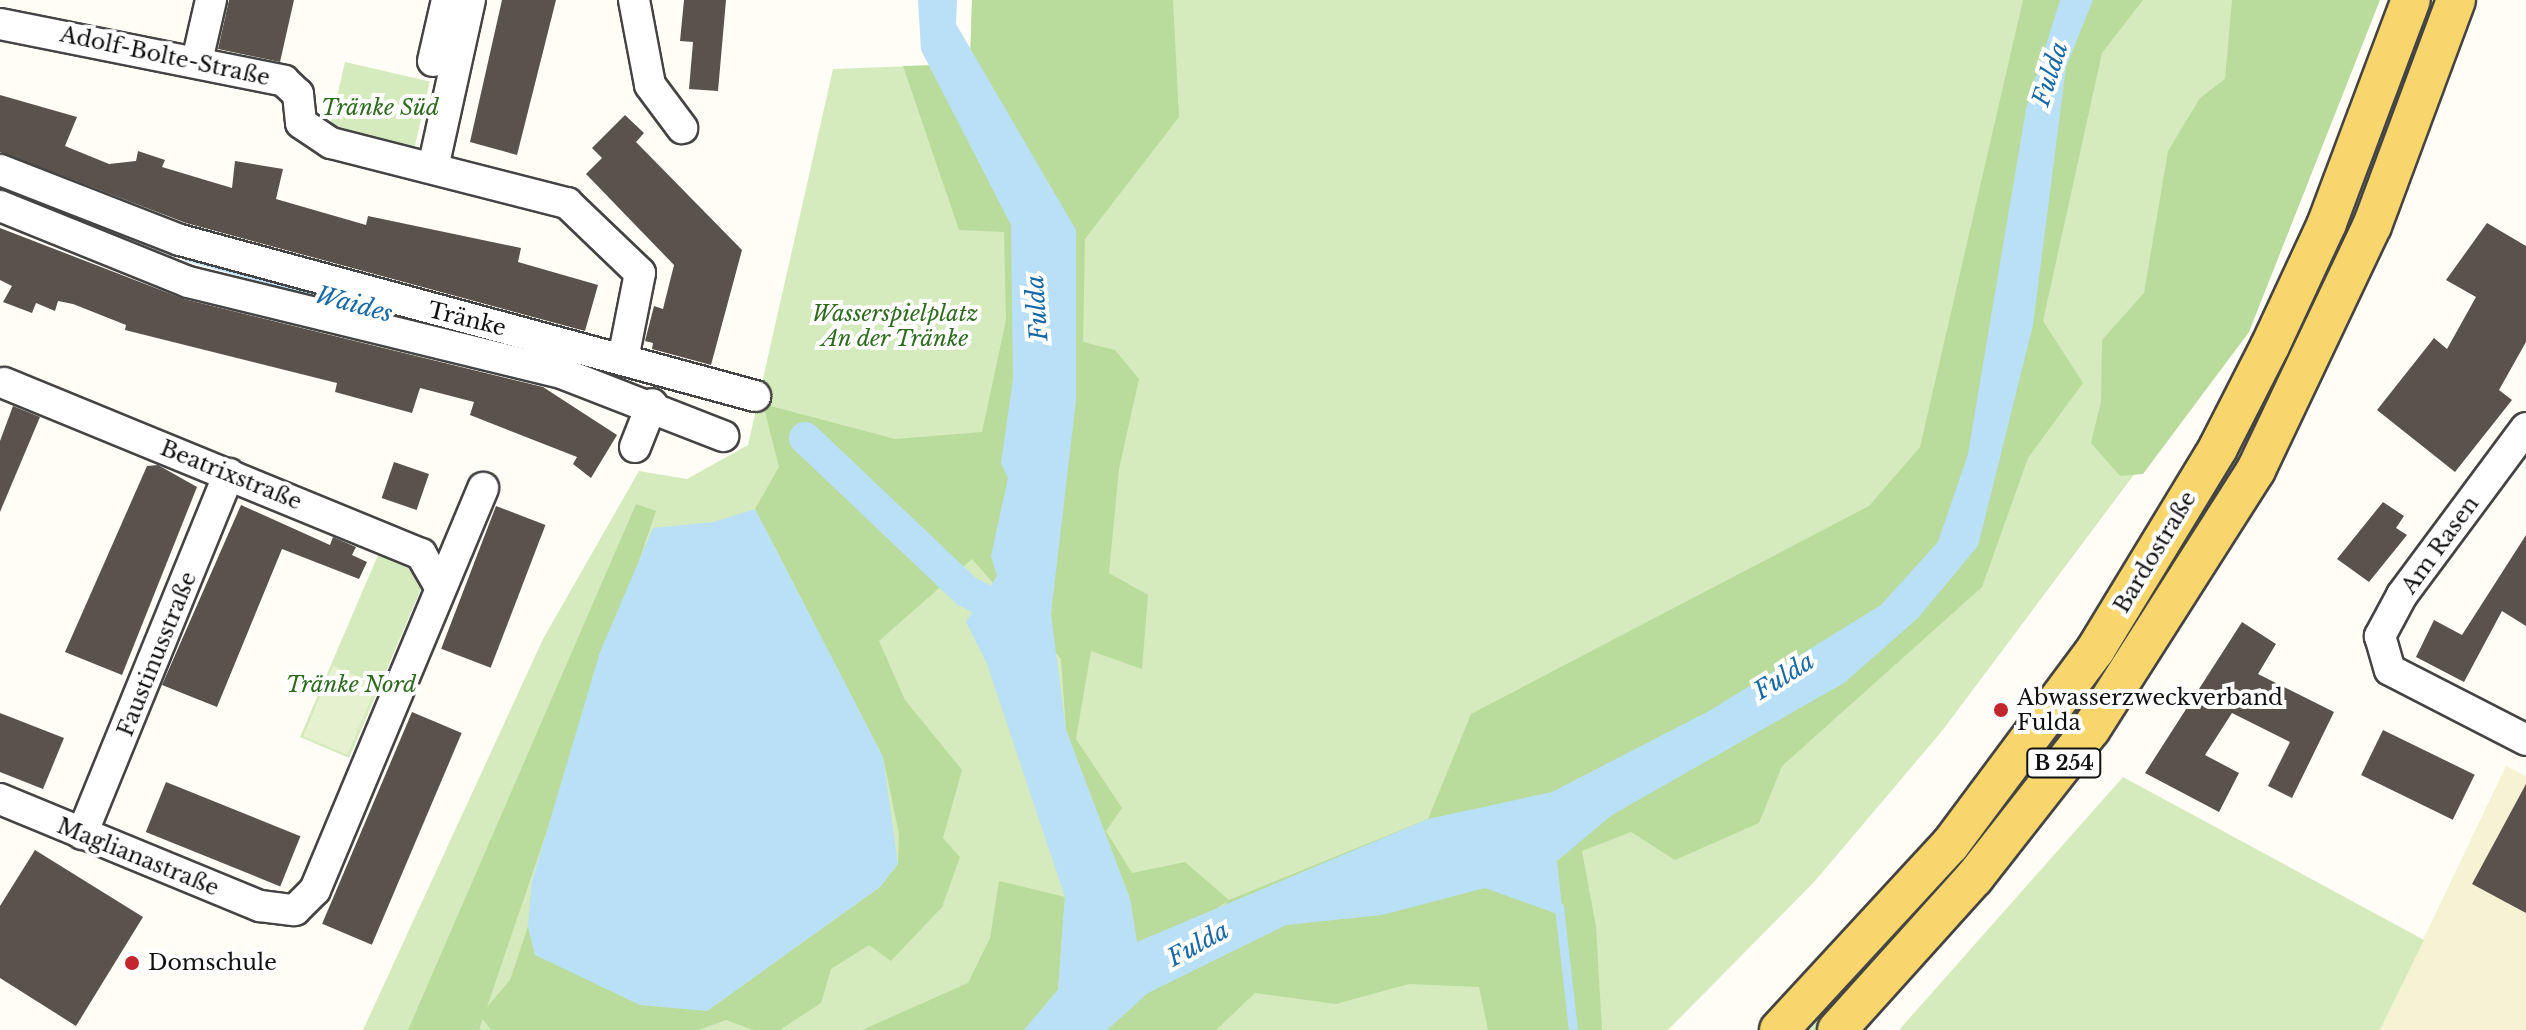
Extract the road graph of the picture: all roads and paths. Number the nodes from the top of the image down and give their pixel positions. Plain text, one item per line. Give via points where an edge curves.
1 (211, 0) edge
2 (447, 0) edge
3 (470, 0) edge
4 (634, 0) edge
5 (2411, 0) edge
6 (2456, 0) edge
7 (0, 24) edge
8 (197, 61) junction
9 (433, 61) dead end
10 (682, 128) dead end
11 (433, 168) junction
12 (0, 170) edge
13 (0, 206) edge
14 (623, 359) junction
15 (4, 383) dead end
16 (755, 396) dead end
17 (652, 404) junction
18 (2526, 428) edge
19 (723, 436) dead end
20 (635, 447) dead end
21 (229, 474) junction
22 (483, 488) dead end
23 (441, 588) junction
24 (2526, 740) edge
25 (0, 799) edge
26 (82, 834) junction
27 (1779, 1030) edge
28 (1837, 1030) edge

1 - 8 street
2 - 9 street
3 - 11 street
4 - 10 street via 650,85
5 - 27 main road, Bardostraße / B 254 via 2327,223 2270,346 2218,448 2112,622 1950,845
6 - 28 main road, Bardostraße / B 254 via 2372,226 2256,470 2091,729 1974,878
7 - 8 street, Adolf-Bolte-Straße
8 - 11 street, Adolf-Bolte-Straße via 284,81 298,94 301,123 331,143
11 - 14 street, Adolf-Bolte-Straße via 567,203 627,254 642,288
12 - 14 street, Tränke via 180,240
13 - 17 street, Tränke via 188,282 564,374
14 - 16 street, Tränke
15 - 21 street, Beatrixstraße
17 - 19 street, Tränke
17 - 20 street
18 - 24 street, Am Rasen via 2402,595 2380,636 2390,670
21 - 23 street, Beatrixstraße via 421,554
21 - 26 street, Faustinusstraße
22 - 23 street
23 - 26 street, Maglianastraße via 315,890 295,910 278,909
25 - 26 street, Maglianastraße

